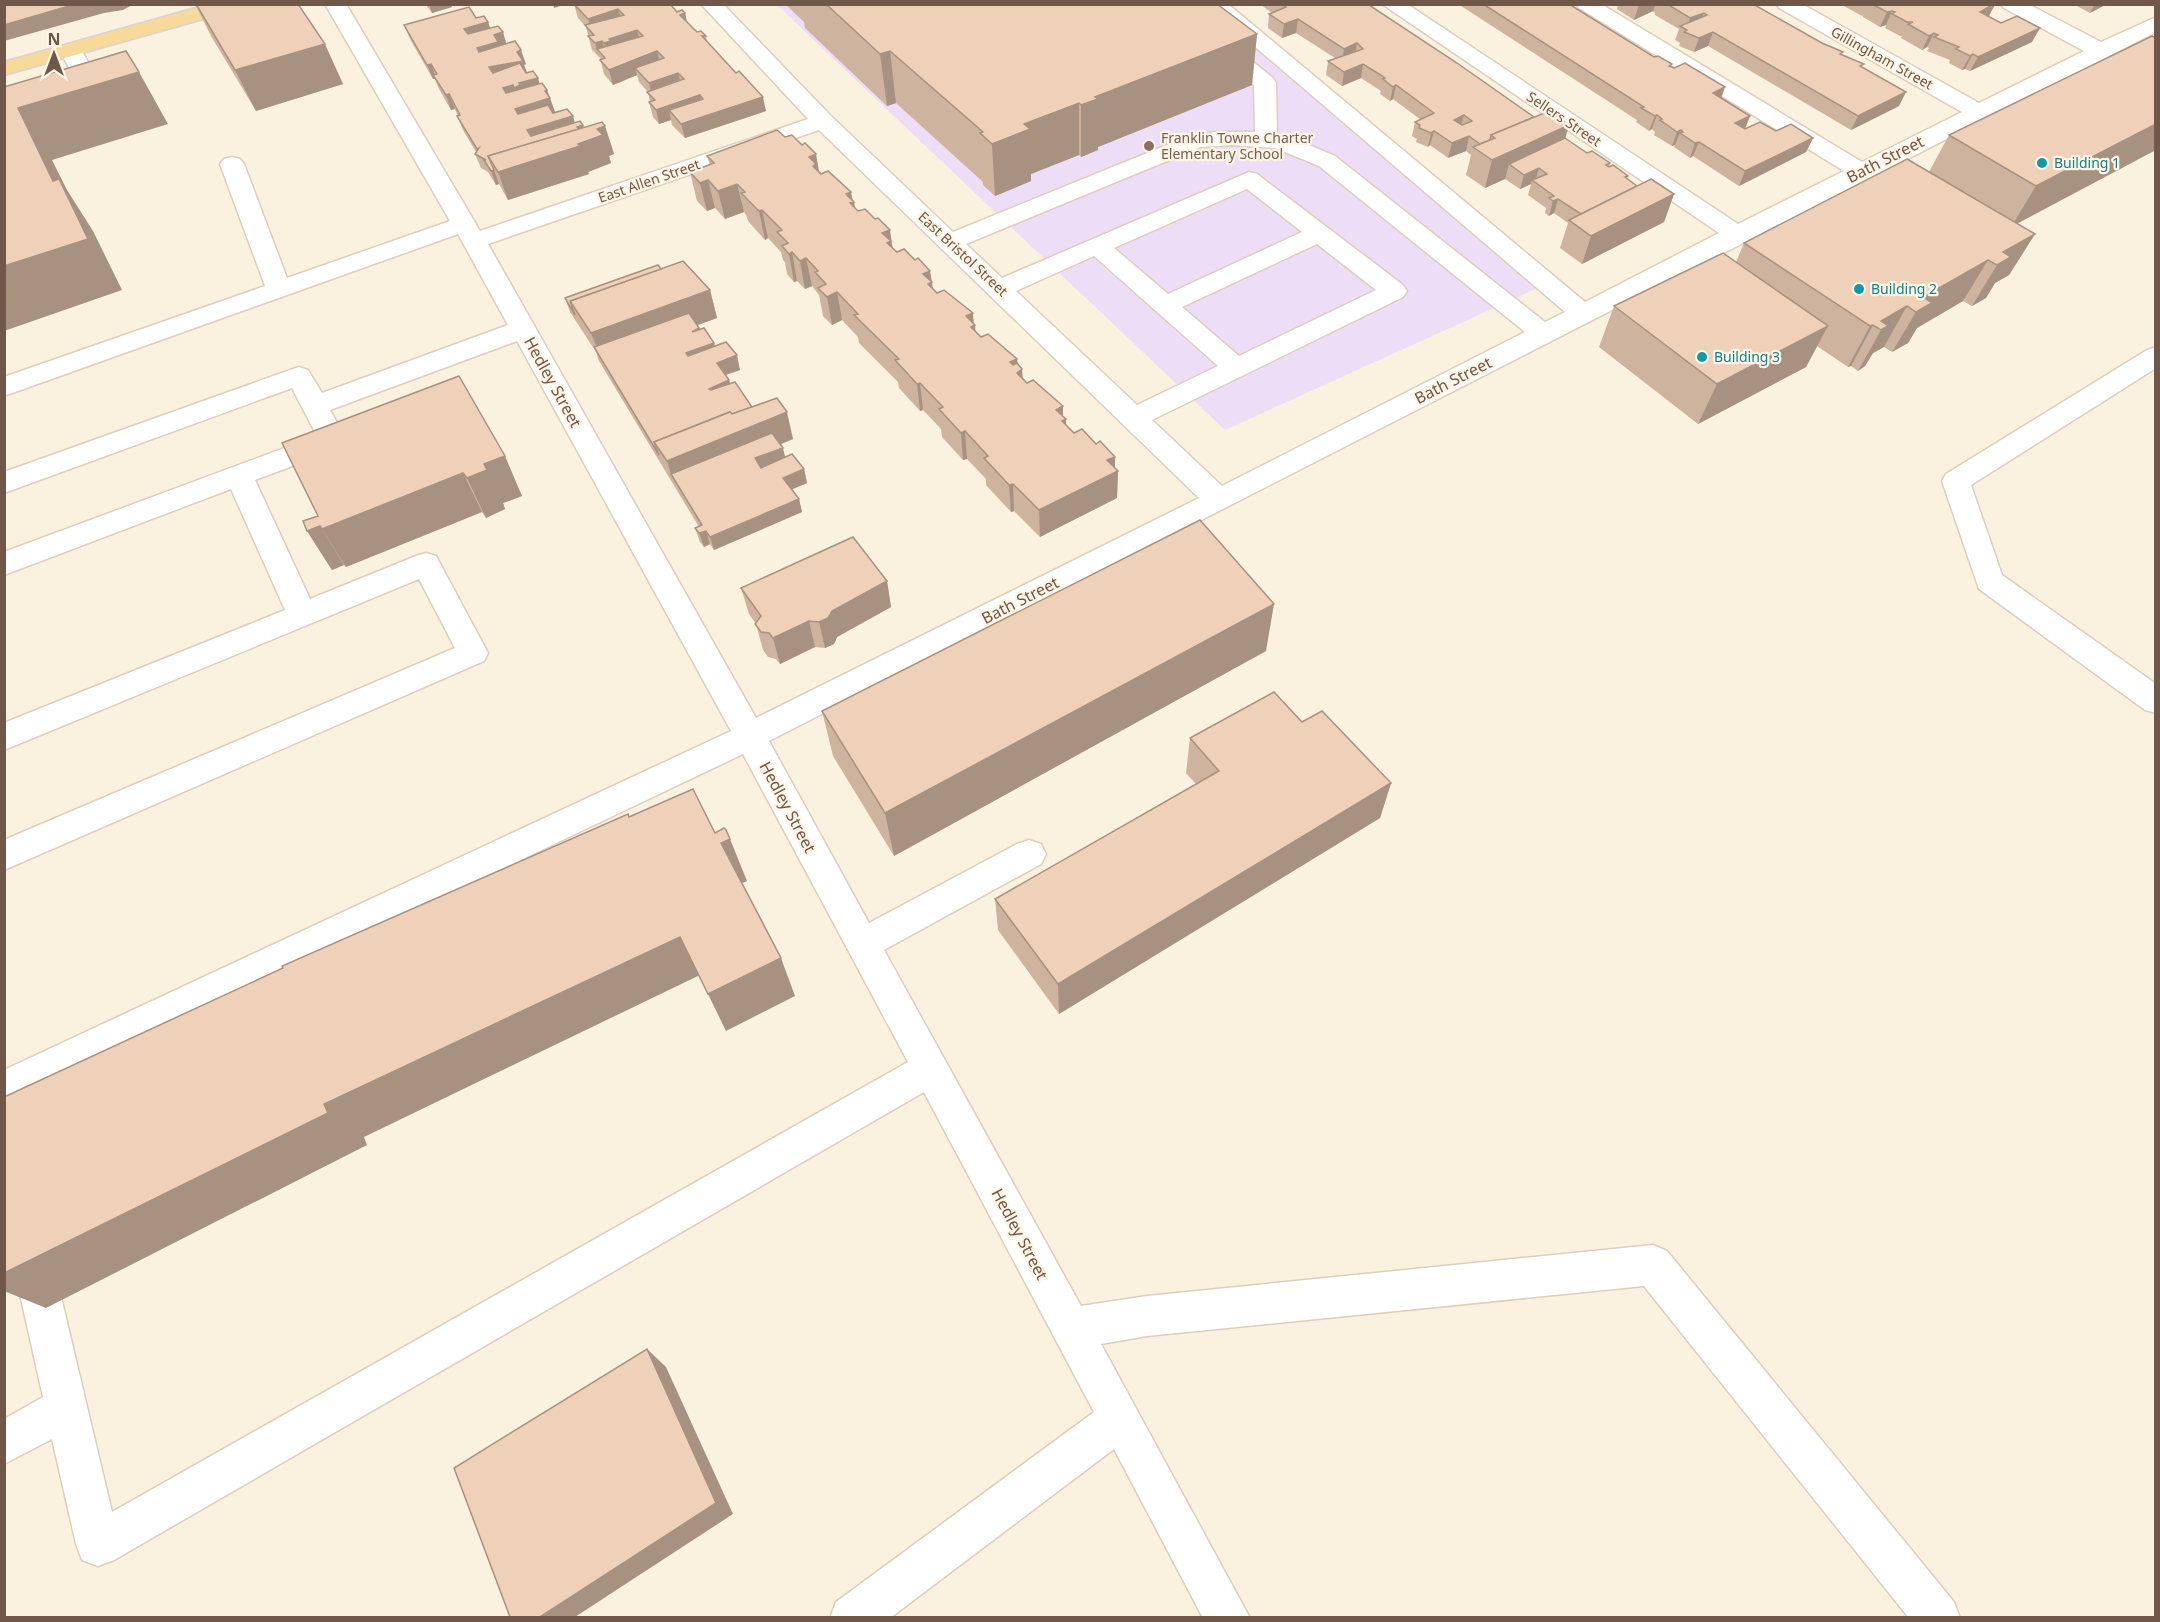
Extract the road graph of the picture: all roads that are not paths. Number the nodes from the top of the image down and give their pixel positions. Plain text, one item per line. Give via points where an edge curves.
1 (235, 4) edge
2 (335, 4) edge
3 (711, 4) edge
4 (1168, 4) edge
5 (1215, 4) edge
6 (1392, 4) edge
7 (1586, 4) edge
8 (1786, 4) edge
9 (2011, 4) edge
10 (204, 9) edge
11 (2156, 23) edge
12 (2124, 39) junction
13 (71, 51) junction
14 (2101, 51) junction
15 (2148, 54) edge
16 (4, 69) edge
17 (100, 105) edge
18 (1979, 112) junction
19 (823, 121) junction
20 (1266, 138) junction
21 (232, 164) dead end
22 (1860, 171) junction
23 (469, 233) junction
24 (1320, 233) junction
25 (1737, 234) junction
26 (949, 242) junction
27 (1097, 246) junction
28 (999, 289) junction
29 (279, 290) junction
30 (1165, 305) junction
31 (1582, 313) junction
32 (523, 329) junction
33 (1543, 333) junction
34 (2156, 356) edge
35 (1237, 368) junction
36 (4, 387) edge
37 (314, 406) junction
38 (1134, 418) junction
39 (239, 476) junction
40 (4, 483) edge
41 (1219, 500) junction
42 (4, 564) edge
43 (302, 615) junction
44 (2156, 701) edge
45 (750, 736) junction
46 (4, 737) edge
47 (1029, 854) dead end
48 (4, 856) edge
49 (863, 944) junction
50 (930, 1069) junction
51 (4, 1089) edge
52 (26, 1234) edge
53 (1071, 1328) junction
54 (66, 1407) junction
55 (1120, 1418) junction
56 (4, 1443) edge
57 (852, 1617) edge
58 (1228, 1617) edge
59 (1938, 1617) edge

1 - 10 main road
2 - 23 street, Hedley Street
3 - 19 street, East Bristol Street
4 - 20 street via 1265,83
5 - 31 street
6 - 25 street, Sellers Street
7 - 22 street
8 - 18 street, Gillingham Street
9 - 14 street
10 - 13 main road
11 - 12 street, Bath Street
12 - 14 street, Bath Street
12 - 15 street
13 - 16 main road
13 - 17 street
14 - 18 street, Bath Street
18 - 22 street, Bath Street
19 - 23 street, East Allen Street
19 - 26 street, East Bristol Street
20 - 26 street via 1230,136 1197,141
20 - 33 street via 1299,147 1327,161
21 - 29 street
22 - 25 street, Bath Street
23 - 29 street, East Allen Street
23 - 32 street, Hedley Street
24 - 27 street via 1249,179
24 - 30 street
24 - 35 street via 1394,291
25 - 31 street, Bath Street
26 - 28 street, East Bristol Street
27 - 28 street
27 - 30 street
28 - 38 street, East Bristol Street
29 - 36 street, East Allen Street
30 - 35 street
31 - 33 street, Bath Street
32 - 37 street
32 - 45 street, Hedley Street
33 - 41 street, Bath Street
34 - 44 street via 1956,482 1989,581
35 - 38 street
37 - 39 street via 333,440
37 - 40 street via 299,376
38 - 41 street, East Bristol Street
39 - 42 street
39 - 43 street
41 - 45 street, Bath Street
43 - 46 street
43 - 48 street via 426,564 473,653
45 - 49 street, Hedley Street
45 - 51 street, Bath Street
47 - 49 street
49 - 50 street, Hedley Street
50 - 53 street, Hedley Street
50 - 54 street via 98,1544
52 - 54 street
53 - 55 street, Hedley Street
53 - 59 street via 1147,1316 1653,1266
54 - 56 street
55 - 57 street
55 - 58 street, Hedley Street

